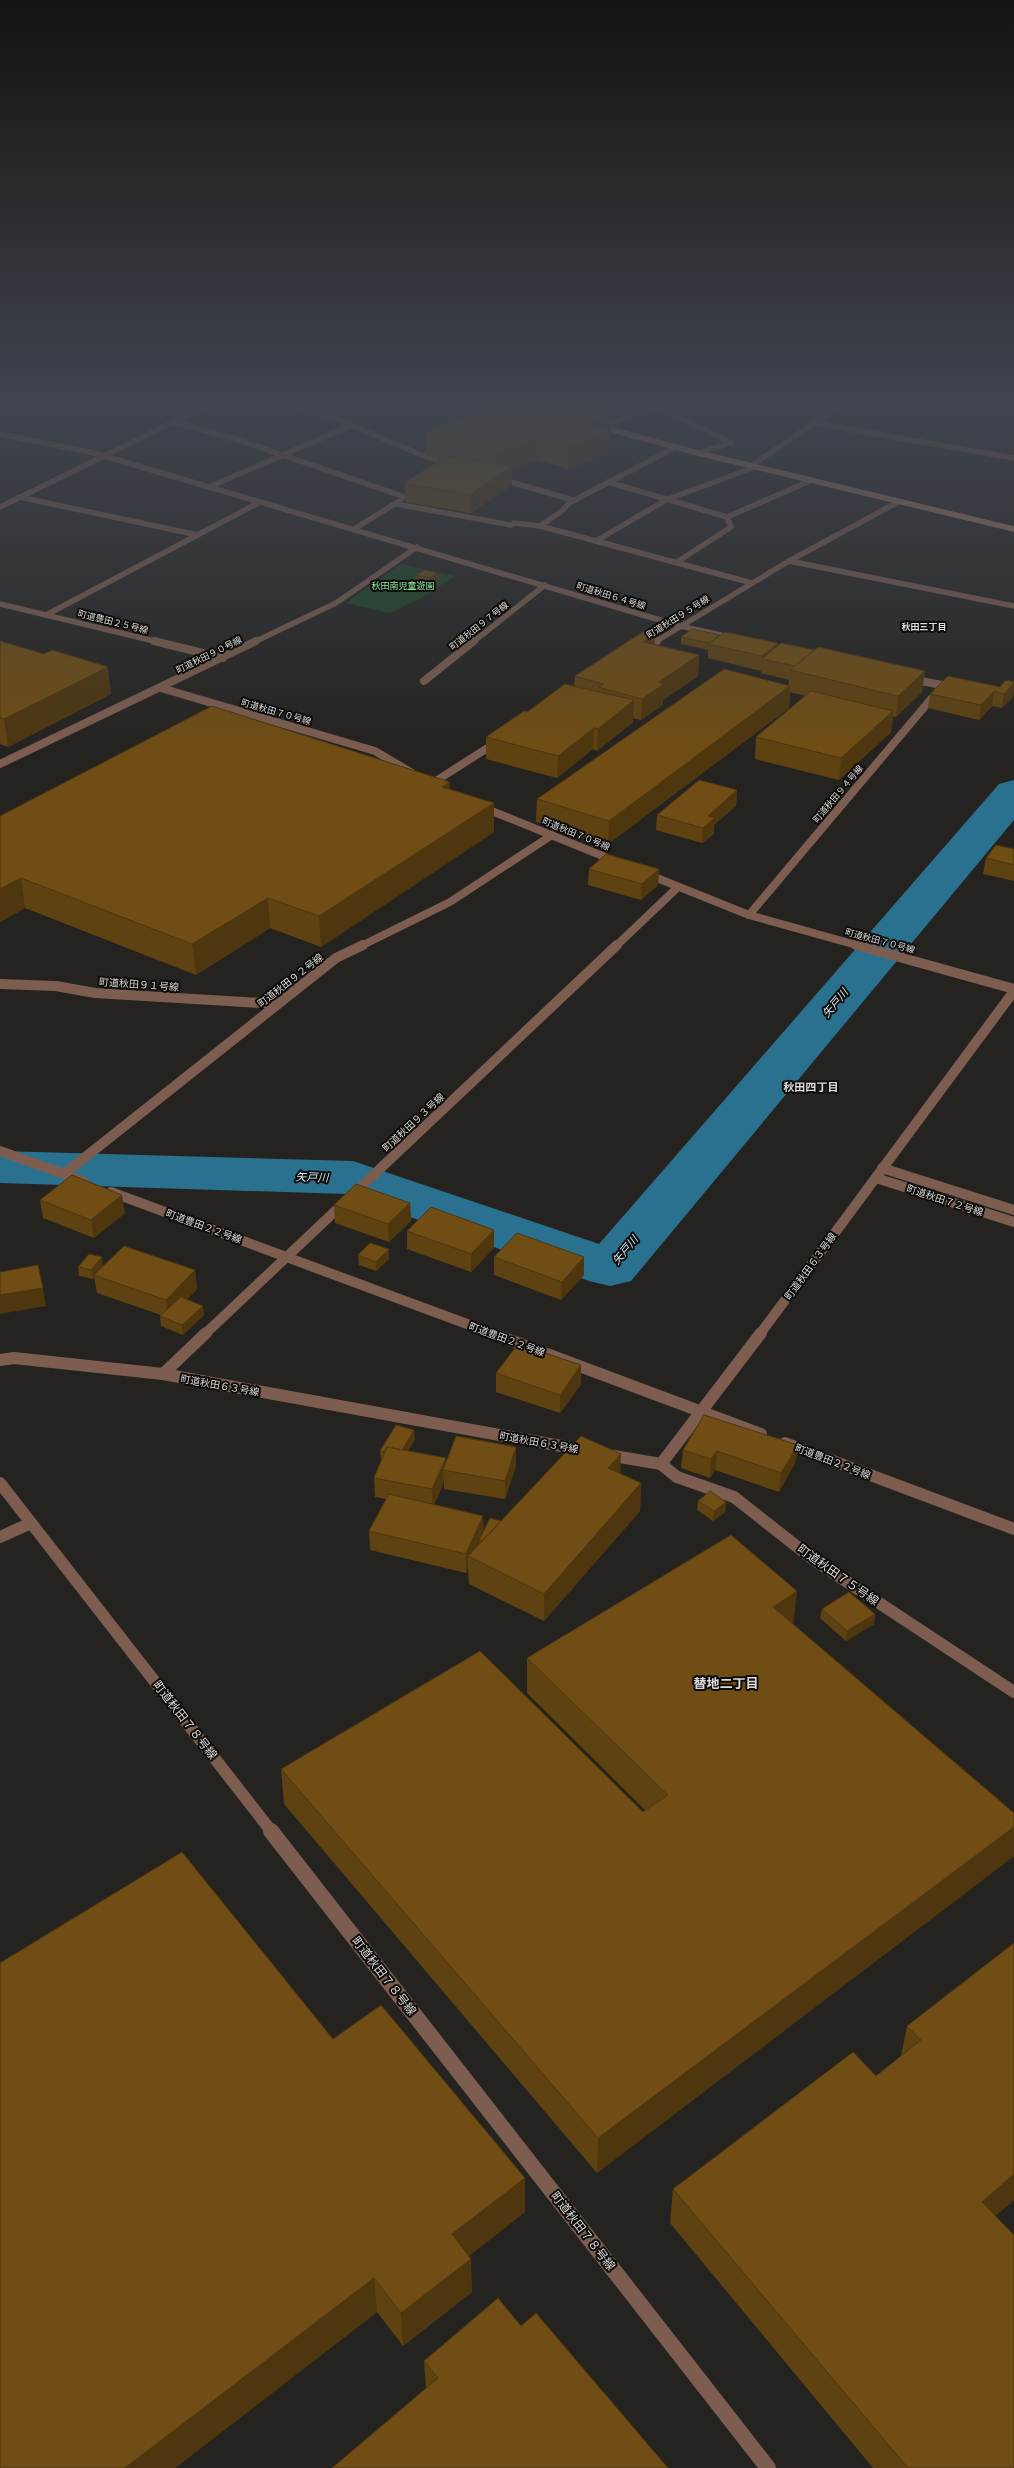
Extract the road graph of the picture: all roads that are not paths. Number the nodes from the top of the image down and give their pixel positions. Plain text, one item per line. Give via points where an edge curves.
1 (125, 520) edge
2 (227, 520) edge
3 (323, 520) edge
4 (369, 520) edge
5 (485, 520) edge
6 (549, 520) edge
7 (632, 520) edge
8 (728, 520) edge
9 (865, 520) edge
10 (978, 520) edge
11 (540, 526) junction
12 (354, 529) junction
13 (1014, 529) edge
14 (198, 536) junction
15 (596, 540) junction
16 (417, 547) junction
17 (789, 561) junction
18 (677, 562) junction
19 (752, 583) junction
20 (545, 585) junction
21 (0, 604) edge
22 (1014, 606) edge
23 (46, 615) junction
24 (680, 626) junction
25 (742, 640) edge
26 (640, 651) edge
27 (223, 658) junction
28 (904, 677) edge
29 (424, 681) dead end
30 (942, 686) junction
31 (161, 688) junction
32 (960, 688) edge
33 (506, 737) edge
34 (0, 764) edge
35 (472, 803) edge
36 (552, 835) junction
37 (622, 864) edge
38 (636, 870) edge
39 (678, 887) junction
40 (749, 915) junction
41 (0, 984) edge
42 (1014, 990) edge
43 (277, 1004) junction
44 (0, 1151) edge
45 (882, 1168) junction
46 (64, 1174) junction
47 (876, 1178) junction
48 (1014, 1210) edge
49 (1014, 1222) edge
50 (287, 1257) junction
51 (0, 1360) edge
52 (163, 1374) junction
53 (702, 1412) junction
54 (661, 1464) junction
55 (0, 1483) edge
56 (31, 1523) junction
57 (1014, 1529) edge
58 (0, 1537) edge
59 (1014, 1692) edge
60 (768, 2468) edge

1 - 14 street
2 - 14 street
3 - 12 street, 町道秋田６４号線
4 - 12 street
5 - 11 street via 511,525 514,523
6 - 11 street
7 - 15 street
8 - 18 street via 731,527
9 - 17 street, 町道秋田９５号線
10 - 13 main road
11 - 15 street
12 - 16 street, 町道秋田６４号線
14 - 23 street
15 - 18 street
16 - 20 street, 町道秋田６４号線
16 - 27 street, 町道秋田９０号線 via 336,603
17 - 19 street, 町道秋田９５号線
17 - 22 street
18 - 19 street
19 - 24 street, 町道秋田９５号線
20 - 24 street, 町道秋田６４号線
20 - 29 street, 町道秋田９７号線
21 - 23 street, 町道豊田２５号線
23 - 27 street, 町道豊田２５号線
24 - 25 street, 町道秋田６４号線
24 - 26 street, 町道秋田９５号線
27 - 31 street, 町道秋田９０号線
28 - 30 street
30 - 32 street
30 - 40 street, 町道秋田９４号線
31 - 33 street, 町道秋田７０号線 via 375,751 428,782
31 - 34 street, 町道秋田９０号線
35 - 36 street, 町道秋田７０号線
36 - 37 street, 町道秋田７０号線
36 - 43 street, 町道秋田９２号線 via 450,902 336,958
38 - 39 street, 町道秋田７０号線
39 - 40 street, 町道秋田７０号線
39 - 50 street, 町道秋田９３号線
40 - 42 street, 町道秋田７０号線
41 - 43 street, 町道秋田９１号線 via 56,986 95,993
42 - 45 street, 町道秋田６３号線
43 - 46 street, 町道秋田９２号線
44 - 46 street, 町道豊田２２号線
45 - 47 street, 町道秋田６３号線
45 - 48 street
46 - 50 street, 町道豊田２２号線
47 - 49 street, 町道秋田７２号線
47 - 53 street, 町道秋田６３号線
50 - 52 street, 町道秋田９３号線
50 - 53 street, 町道豊田２２号線
51 - 52 street, 町道秋田６３号線 via 14,1358
52 - 54 street, 町道秋田６３号線
53 - 54 street, 町道秋田６３号線
53 - 57 street, 町道豊田２２号線
54 - 59 street, 町道秋田７５号線 via 677,1477 734,1497 814,1560
55 - 56 street, 町道秋田７８号線
56 - 58 street
56 - 60 street, 町道秋田７８号線

